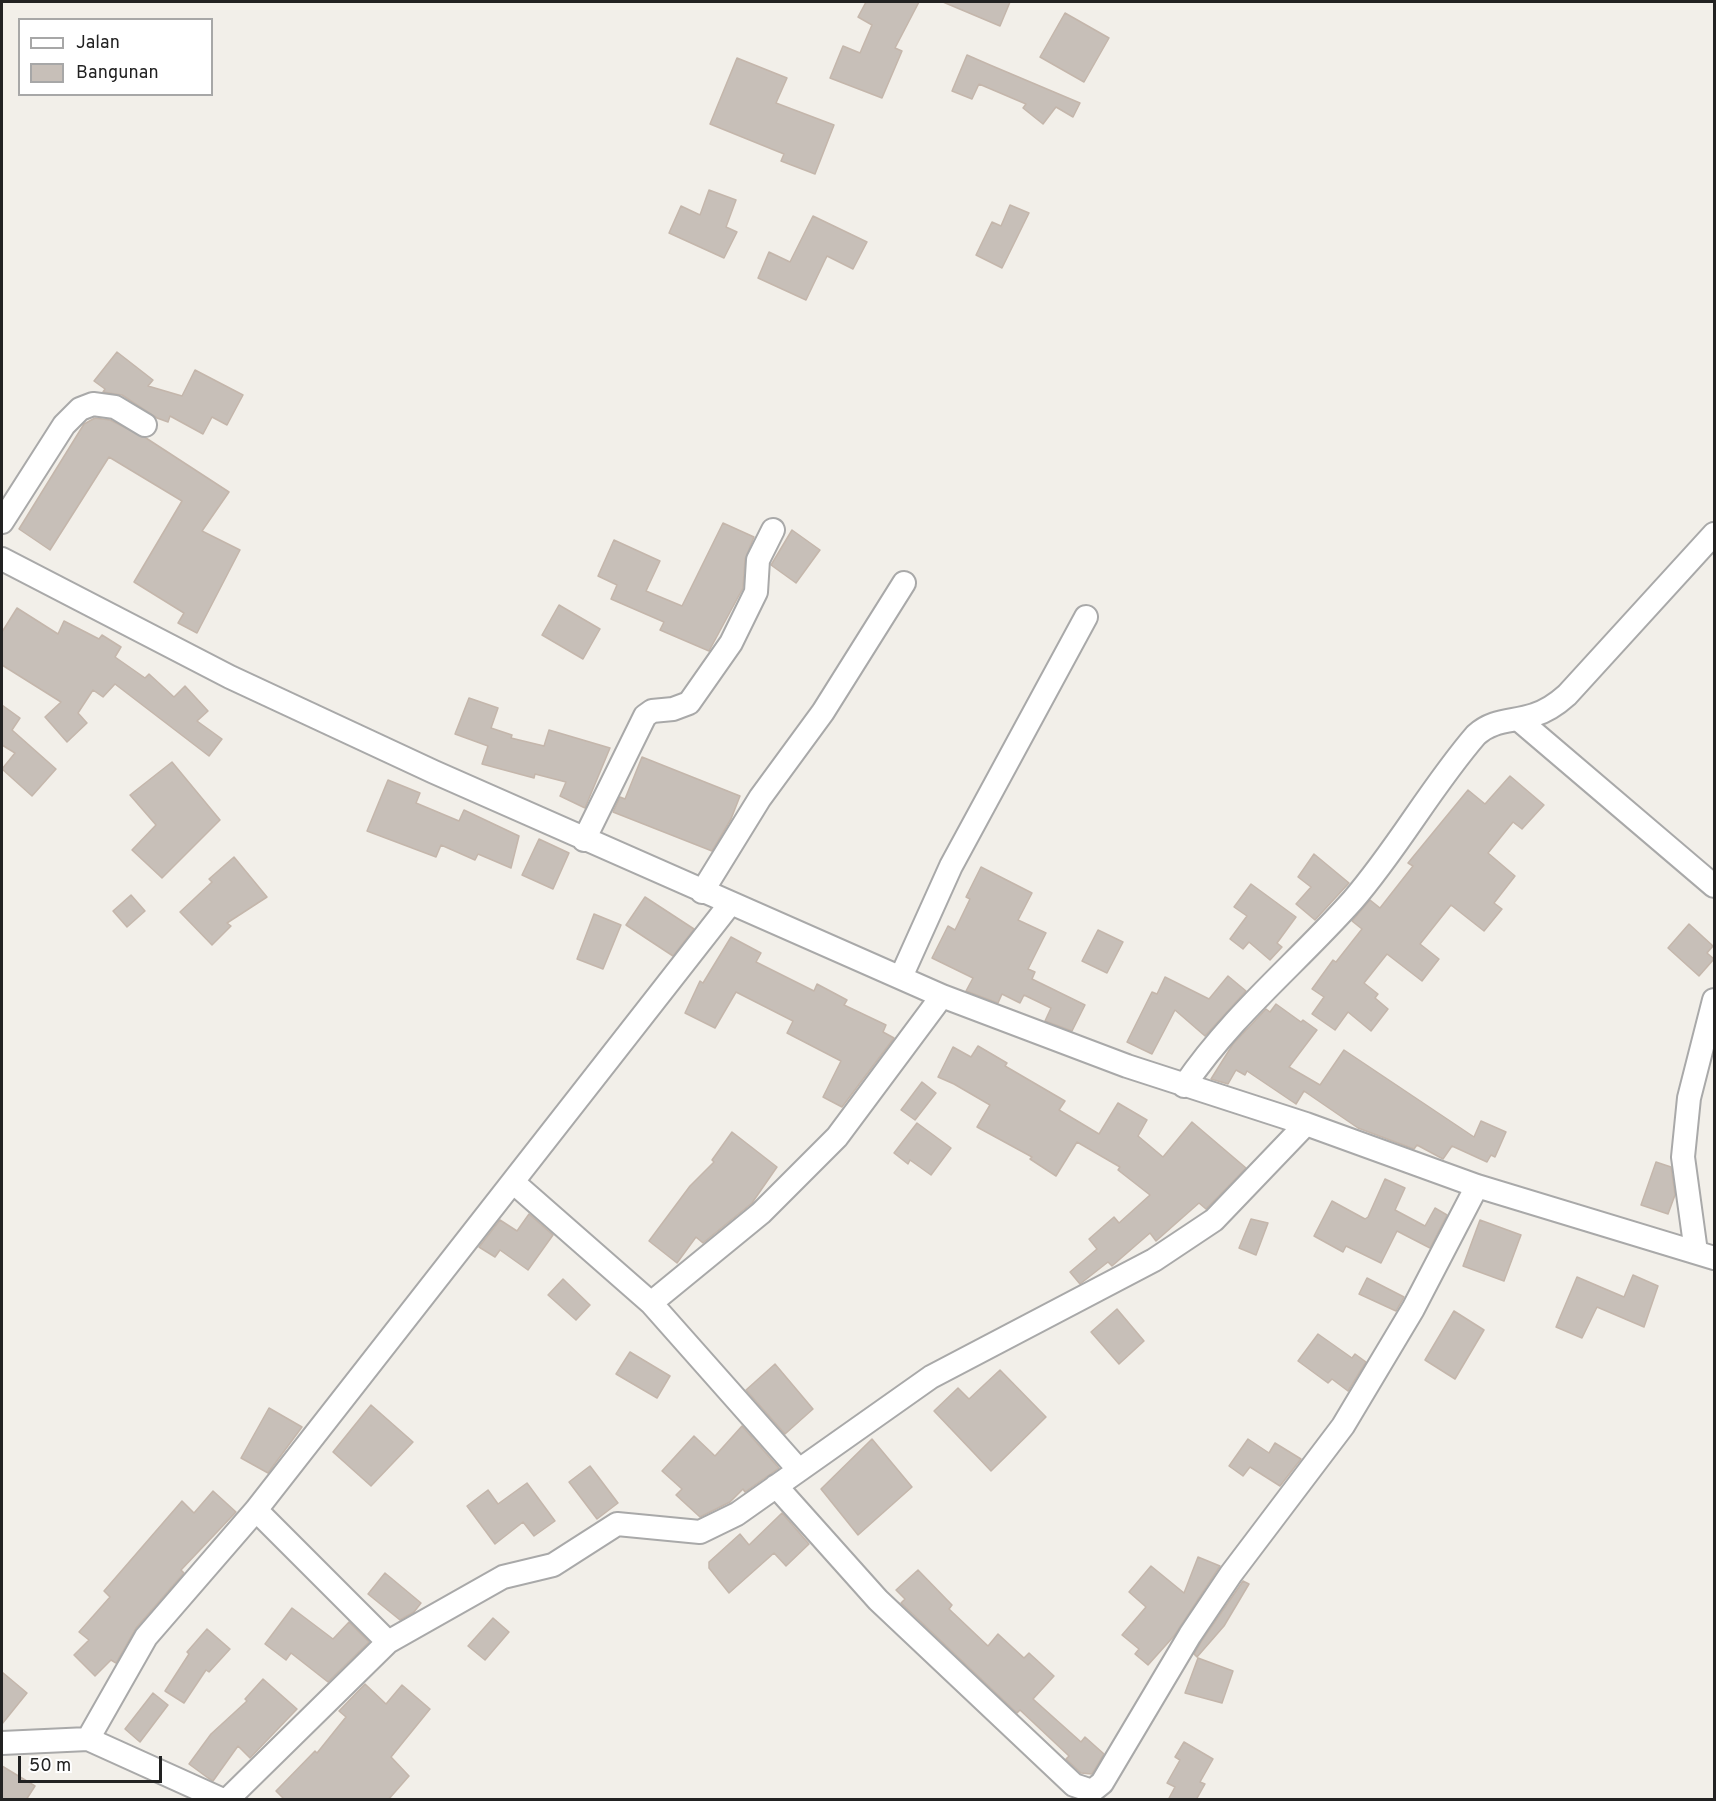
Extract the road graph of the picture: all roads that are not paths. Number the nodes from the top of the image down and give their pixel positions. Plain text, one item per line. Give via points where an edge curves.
1 (145, 425) dead end
2 (2, 522) edge
3 (773, 530) dead end
4 (1714, 534) edge
5 (2, 559) edge
6 (904, 584) dead end
7 (1086, 617) dead end
8 (1518, 719) junction
9 (584, 840) junction
10 (1714, 886) edge
11 (702, 892) junction
12 (730, 904) junction
13 (901, 977) junction
14 (942, 996) junction
15 (1714, 1000) edge
16 (1184, 1086) junction
17 (1306, 1124) junction
18 (513, 1182) junction
19 (1477, 1186) junction
20 (1705, 1255) edge
21 (651, 1303) junction
22 (799, 1470) junction
23 (776, 1486) junction
24 (256, 1510) junction
25 (388, 1642) junction
26 (88, 1739) junction
27 (2, 1743) edge
28 (225, 1800) edge

1 - 2 street via 115,407 93,404 80,409 64,425
3 - 9 street via 758,560 756,592 731,643 689,703 645,716
4 - 8 street via 1567,695 1553,707
5 - 9 street via 230,676
6 - 11 street via 823,712 760,798
7 - 13 street via 951,866
8 - 10 street
8 - 16 street via 1492,723 1476,735 1353,899 1210,1047
9 - 11 street
11 - 12 street
12 - 13 street
12 - 18 street
13 - 14 street
14 - 16 street
14 - 21 street via 837,1137 761,1212
15 - 20 street via 1689,1098 1683,1157
16 - 17 street
17 - 19 street
17 - 22 street via 1205,1225 1154,1260 931,1377
18 - 21 street
18 - 24 street
19 - 20 street
19 - 23 street via 1413,1309 1343,1426 1190,1635 1102,1782 1092,1791 1074,1785 878,1600
21 - 22 street
22 - 23 street
23 - 25 street via 737,1514 700,1532 617,1524 553,1565 503,1577
24 - 25 street
24 - 26 street via 146,1637
25 - 28 street
26 - 27 street
26 - 28 street

